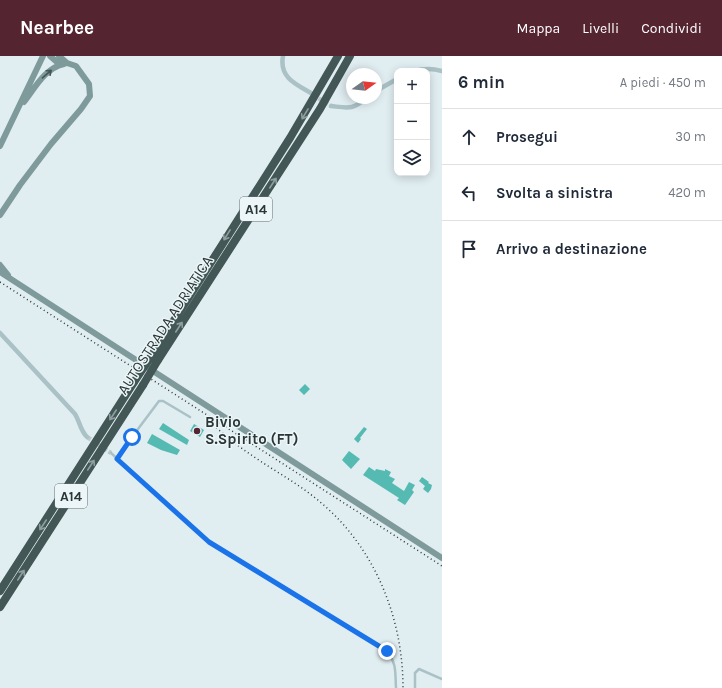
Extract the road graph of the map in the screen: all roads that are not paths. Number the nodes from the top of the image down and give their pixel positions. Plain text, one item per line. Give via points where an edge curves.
1 (43, 56) edge
2 (50, 56) edge
3 (59, 56) edge
4 (64, 56) edge
5 (283, 56) edge
6 (338, 56) edge
7 (350, 56) edge
8 (67, 63) junction
9 (430, 68) edge
10 (442, 72) edge
11 (394, 81) edge
12 (382, 88) edge
13 (311, 93) tunnel mouth
14 (360, 104) edge
15 (330, 106) tunnel mouth
16 (15, 114) junction
17 (0, 146) edge
18 (0, 215) edge
19 (0, 265) edge
20 (0, 272) edge
21 (12, 280) junction
22 (0, 333) edge
23 (155, 358) junction
24 (190, 417) dead end
25 (87, 437) tunnel mouth
26 (111, 453) tunnel mouth
27 (117, 459) junction
28 (442, 558) edge
29 (0, 591) edge
30 (0, 608) edge
31 (442, 679) edge
32 (396, 688) edge
33 (415, 688) edge

1 - 16 main road
2 - 8 main road via 58,63
3 - 8 main road
4 - 8 main road
5 - 13 street via 282,64 287,77 292,83
6 -> 23 highway, AUTOSTRADA ADRIATICA / A14
23 -> 7 highway, AUTOSTRADA ADRIATICA / A14 via 320,109
16 -> 8 main road via 43,77 57,66
8 - 18 main road via 76,66 83,74 89,84 90,96 20,185
9 - 10 street
11 - 12 street
14 - 15 street via 347,108
16 - 17 main road
19 - 21 main road
20 - 21 main road
21 - 28 main road
22 - 25 street via 75,414
23 -> 29 highway, AUTOSTRADA ADRIATICA / A14, bridge via 134,382
30 -> 23 highway, AUTOSTRADA ADRIATICA / A14, bridge via 142,385
24 - 27 lane via 159,401
26 - 27 lane
27 - 32 lane via 209,542 387,651 395,665
31 - 33 lane via 419,669 415,673

